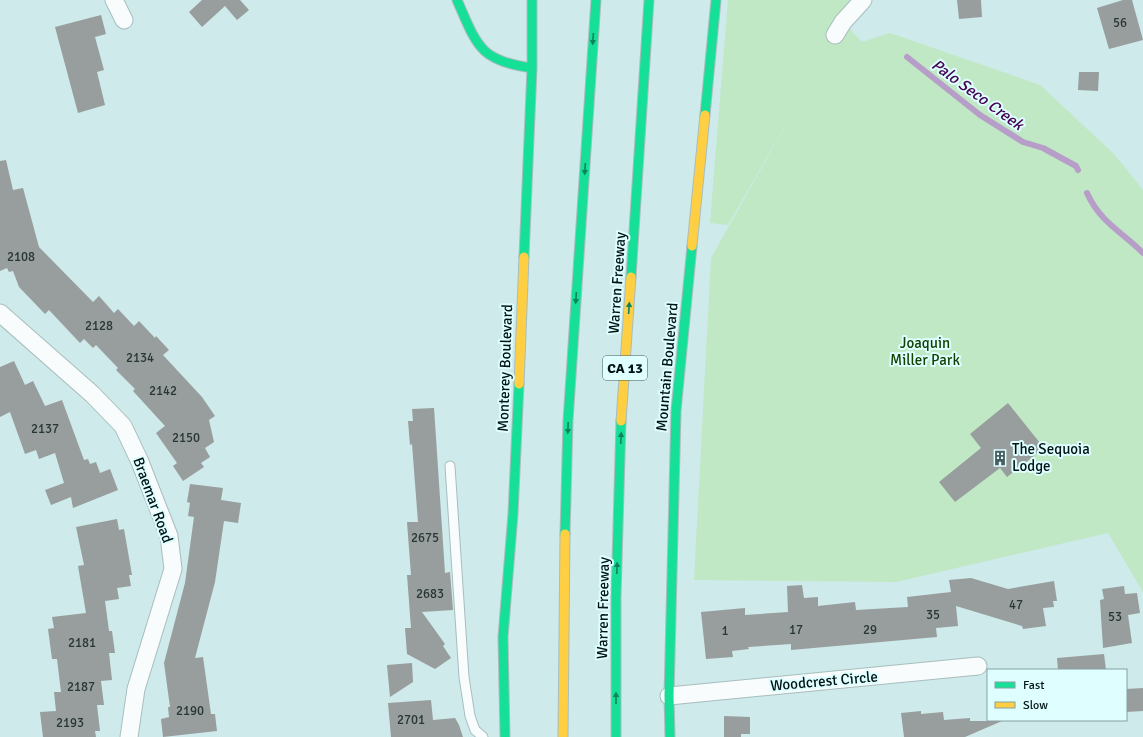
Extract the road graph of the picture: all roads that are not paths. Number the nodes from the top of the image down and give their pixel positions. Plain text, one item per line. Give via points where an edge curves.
1 (114, 0) edge
2 (457, 0) edge
3 (532, 0) edge
4 (596, 0) edge
5 (649, 0) edge
6 (716, 0) edge
7 (863, 0) edge
8 (124, 20) dead end
9 (835, 35) dead end
10 (532, 68) junction
11 (0, 313) edge
12 (450, 466) dead end
13 (978, 666) dead end
14 (669, 696) junction
15 (129, 737) edge
16 (483, 737) edge
17 (505, 737) edge
18 (563, 737) edge
19 (616, 737) edge
20 (670, 737) edge

1 - 8 street
2 - 10 main road via 484,52 495,60
3 - 10 main road, Monterey Boulevard
4 -> 18 main road via 568,421 563,596
19 -> 5 main road, Warren Freeway / CA 13 via 616,597 622,423
6 - 14 main road, Mountain Boulevard via 676,411
7 - 9 street
10 - 17 main road, Monterey Boulevard via 512,514 503,637
11 - 15 street, Braemar Road via 92,394 123,426 169,536 173,569 136,689
12 - 16 lane via 464,677 470,716 476,730
13 - 14 street, Woodcrest Circle
14 - 20 main road, Mountain Boulevard

